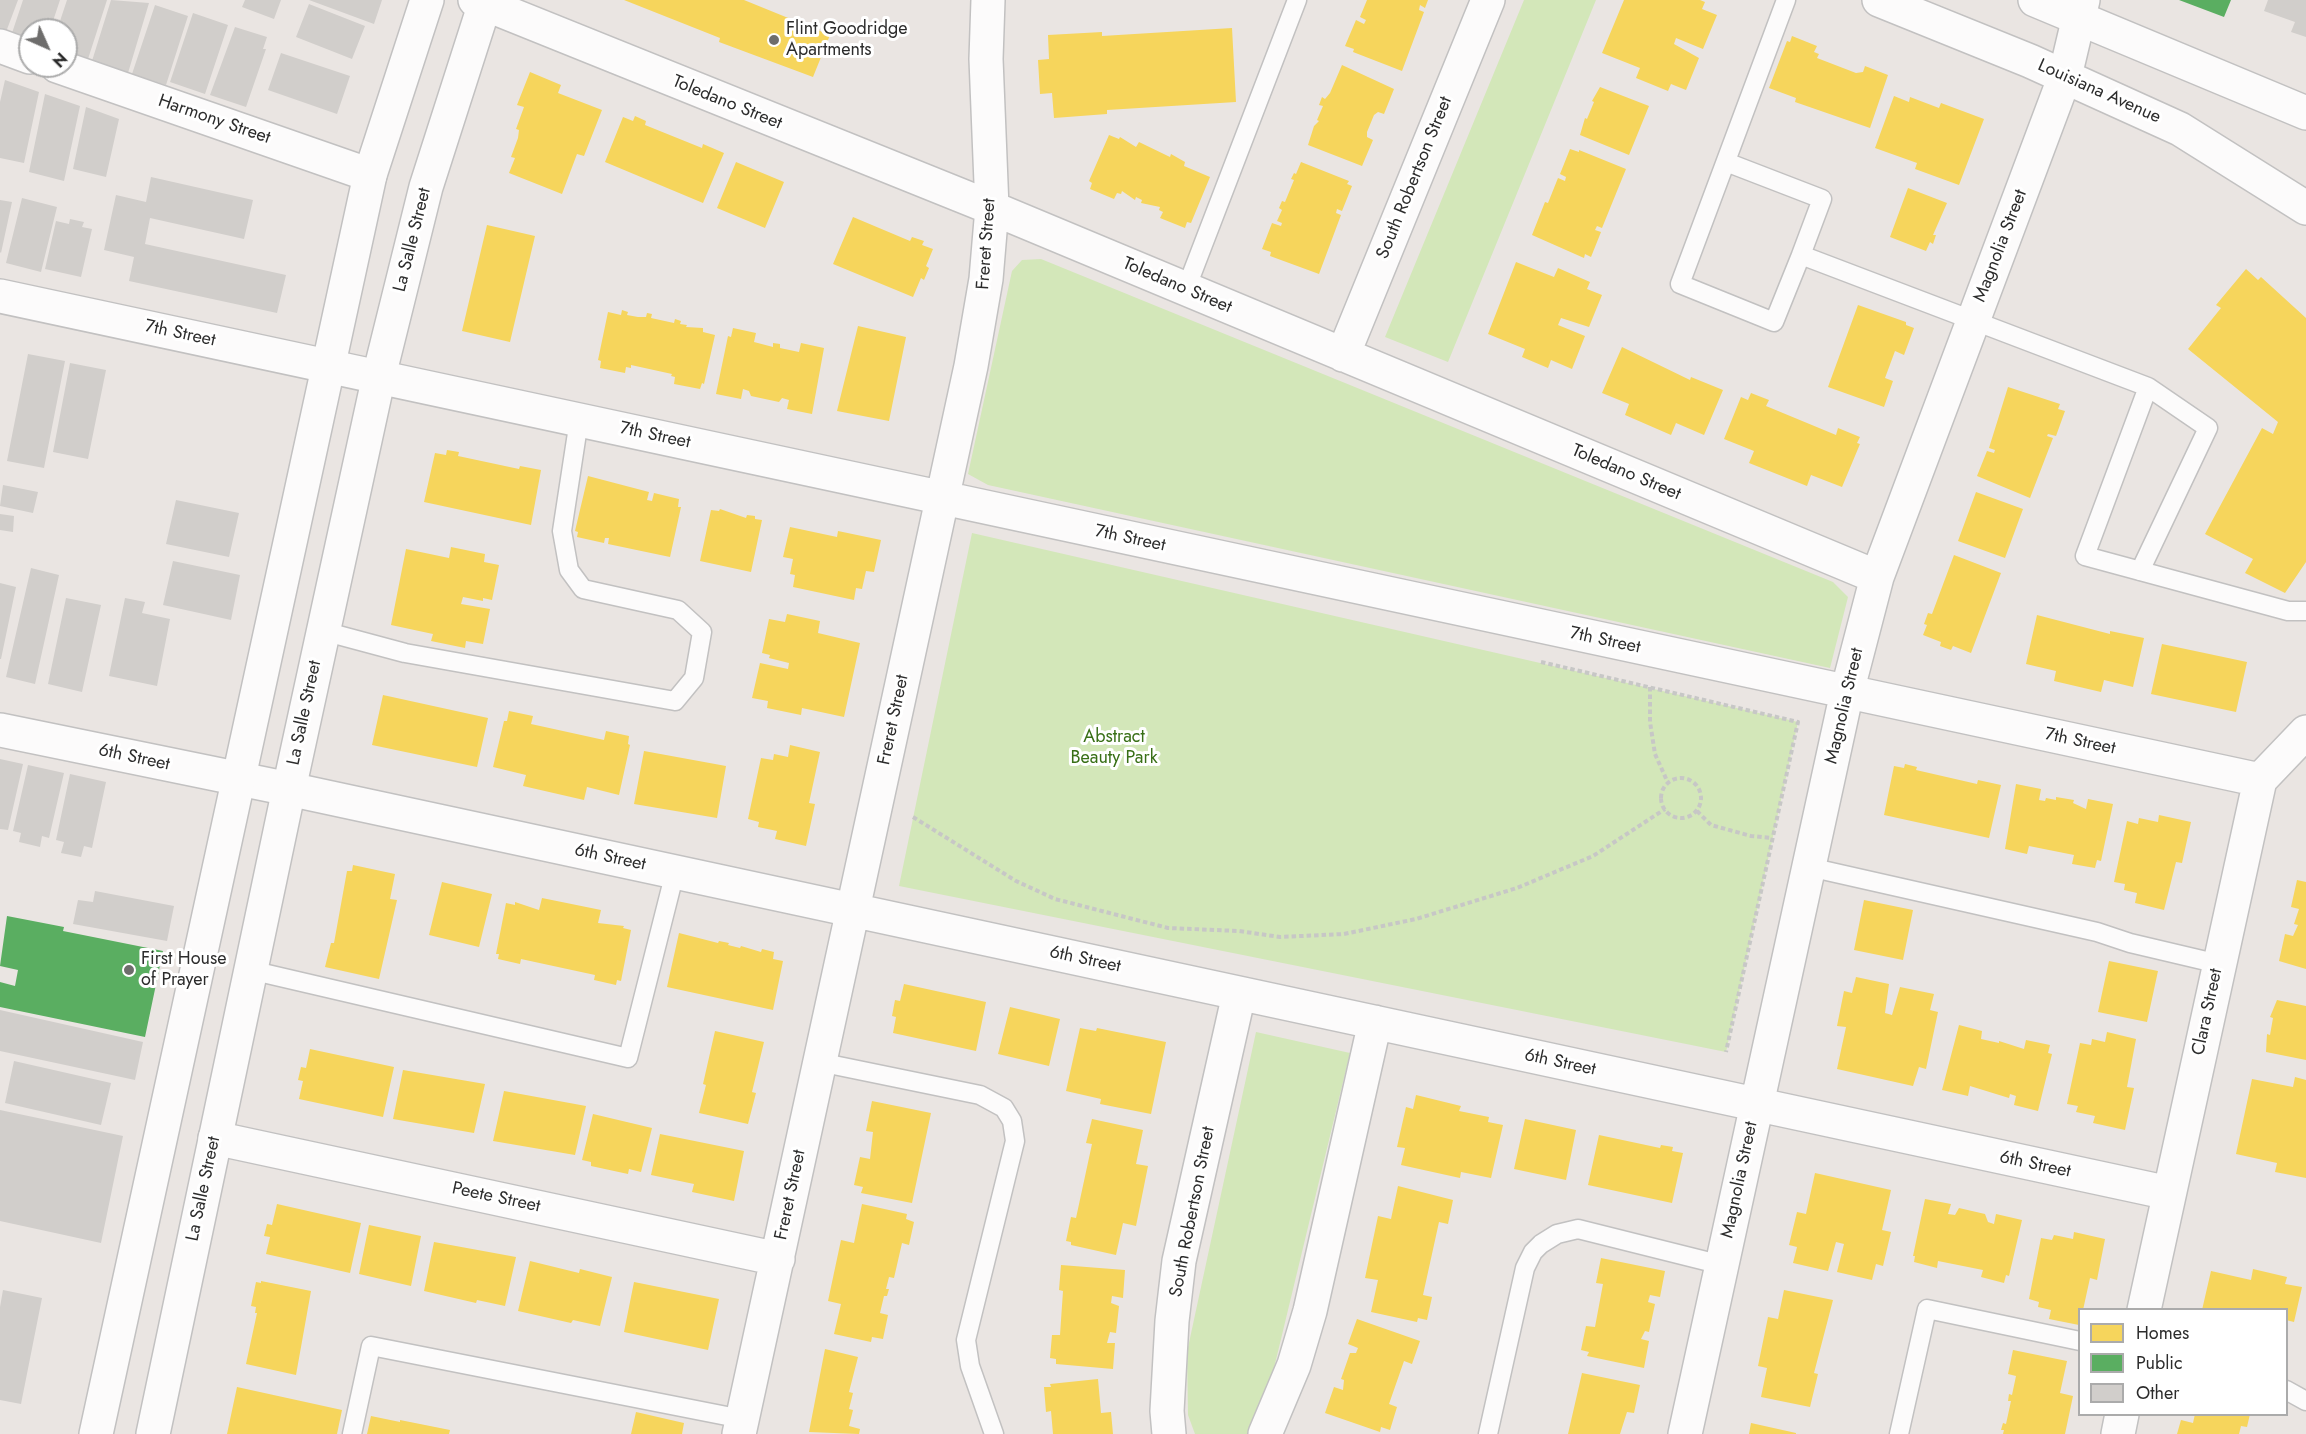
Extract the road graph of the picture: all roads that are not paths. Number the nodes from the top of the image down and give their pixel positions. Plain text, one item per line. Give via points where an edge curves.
1 (427, 0) edge
2 (988, 0) edge
3 (1297, 0) edge
4 (1488, 0) edge
5 (1786, 0) edge
6 (1879, 0) edge
7 (2035, 0) edge
8 (482, 1) edge
9 (2080, 8) edge
10 (0, 46) edge
11 (18, 53) edge
12 (78, 73) edge
13 (2065, 76) junction
14 (2303, 113) edge
15 (1725, 162) junction
16 (370, 175) junction
17 (992, 208) junction
18 (2306, 208) edge
19 (1801, 255) junction
20 (1186, 289) junction
21 (0, 296) edge
22 (1972, 321) junction
23 (1343, 355) junction
24 (329, 366) junction
25 (379, 376) junction
26 (2148, 387) junction
27 (579, 420) junction
28 (943, 499) junction
29 (2140, 571) junction
30 (1877, 577) junction
31 (2306, 610) edge
32 (323, 631) junction
33 (1847, 692) junction
34 (0, 730) edge
35 (2306, 732) edge
36 (238, 780) junction
37 (2260, 780) junction
38 (289, 789) junction
39 (1809, 867) junction
40 (675, 872) junction
41 (851, 910) junction
42 (2219, 964) junction
43 (250, 970) junction
44 (1239, 993) junction
45 (1375, 1022) junction
46 (819, 1062) junction
47 (1756, 1105) junction
48 (215, 1138) junction
49 (2169, 1193) junction
50 (778, 1259) junction
51 (1722, 1265) junction
52 (2144, 1308) edge
53 (2078, 1341) edge
54 (2288, 1391) edge
55 (2306, 1401) edge
56 (2122, 1416) edge
57 (741, 1426) edge
58 (96, 1434) edge
59 (153, 1434) edge
60 (352, 1434) edge
61 (994, 1434) edge
62 (1170, 1434) edge
63 (1265, 1434) edge
64 (1488, 1434) edge
65 (1685, 1434) edge
66 (1899, 1434) edge
67 (2118, 1434) edge

1 - 16 street
2 - 17 street, Freret Street via 986,59
3 - 20 lane
4 - 23 street, South Robertson Street
5 - 15 lane
6 - 13 street, Louisiana Avenue
7 - 9 street
8 - 17 street, Toledano Street
8 - 25 street, La Salle Street via 426,187
9 - 13 street, Magnolia Street
9 - 14 street
10 - 11 street
12 - 16 street, Harmony Street
13 - 18 street, Louisiana Avenue via 2180,129
13 - 22 street, Magnolia Street
15 - 19 lane via 1822,199
15 - 19 lane via 1680,284 1774,322
16 - 24 street
17 - 20 street, Toledano Street
17 - 28 street, Freret Street via 986,279
19 - 22 lane
20 - 23 street, Toledano Street
21 - 24 street, 7th Street
22 - 26 lane
22 - 30 street, Magnolia Street
23 - 30 street, Toledano Street
24 - 25 street, 7th Street
24 - 36 street
25 - 27 street, 7th Street
25 - 32 street, La Salle Street
26 - 29 lane via 2208,428
26 - 29 lane via 2085,556
27 - 28 street, 7th Street
27 - 32 lane via 562,531 569,570 583,589 678,610 702,632 694,678 675,701 405,652
28 - 33 street, 7th Street
28 - 41 street, Freret Street
29 - 31 lane via 2288,611
30 - 33 street, Magnolia Street
32 - 38 street, La Salle Street
33 - 37 street, 7th Street
33 - 39 street, Magnolia Street
34 - 36 street, 6th Street
35 - 37 street
36 - 38 street, 6th Street
36 - 58 street
37 - 42 street, Clara Street
38 - 40 street, 6th Street
38 - 43 street, La Salle Street
39 - 42 lane via 2097,932
39 - 47 street, Magnolia Street
40 - 41 street, 6th Street
40 - 43 lane via 628,1058
41 - 44 street, 6th Street
41 - 46 street, Freret Street
42 - 49 street, Clara Street
43 - 48 street, La Salle Street
44 - 45 street, 6th Street
44 - 62 street, South Robertson Street via 1179,1261 1167,1411
45 - 47 street, 6th Street
45 - 63 street via 1310,1311
46 - 50 street, Freret Street
46 - 61 lane via 980,1095 1004,1108 1012,1121 1015,1141 966,1340 970,1366
47 - 49 street, 6th Street
47 - 51 street, Magnolia Street
48 - 50 street, Peete Street
48 - 59 street, La Salle Street
49 - 52 street, Clara Street
50 - 57 street, Freret Street
51 - 64 lane via 1578,1229 1557,1234 1541,1244 1525,1268
51 - 65 street, Magnolia Street
53 - 66 lane via 1927,1309
54 - 55 lane
56 - 67 street
57 - 60 lane via 371,1346

